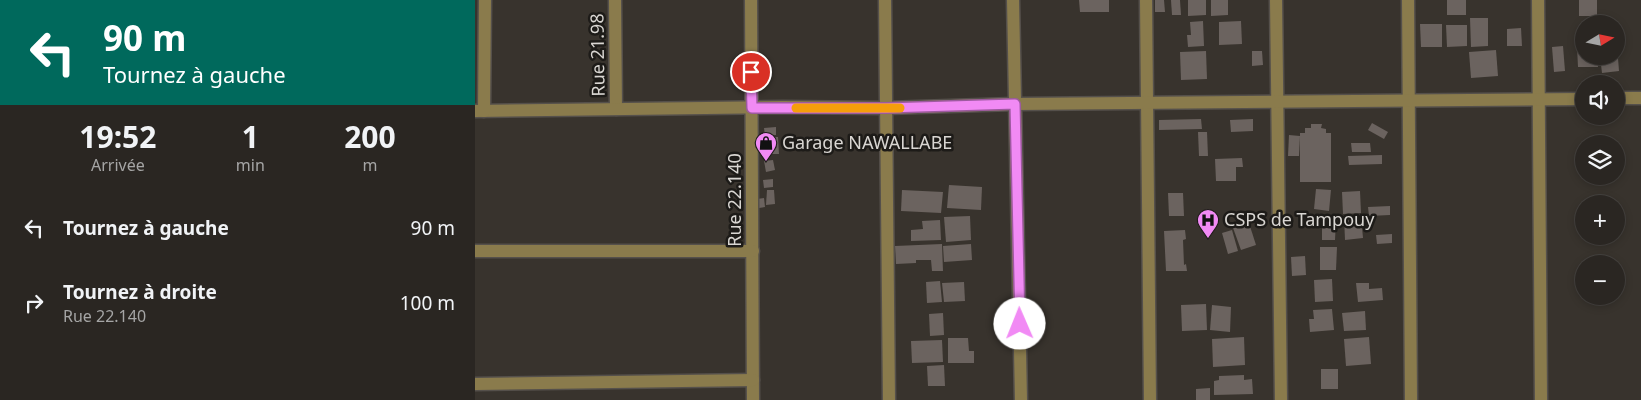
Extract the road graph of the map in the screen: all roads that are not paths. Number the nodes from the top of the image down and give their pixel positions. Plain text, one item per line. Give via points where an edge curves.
1 (485, 0) edge
2 (615, 0) edge
3 (751, 0) edge
4 (885, 0) edge
5 (1013, 0) edge
6 (1146, 0) edge
7 (1277, 0) edge
8 (1408, 0) edge
9 (1538, 0) edge
10 (1575, 98) edge
11 (1625, 98) edge
12 (1641, 98) edge
13 (1539, 99) junction
14 (1277, 100) junction
15 (1410, 100) junction
16 (1149, 102) junction
17 (1015, 104) junction
18 (752, 108) junction
19 (886, 108) junction
20 (616, 109) junction
21 (479, 111) edge
22 (475, 251) edge
23 (753, 251) junction
24 (753, 380) junction
25 (475, 384) edge
26 (753, 400) edge
27 (889, 400) edge
28 (1021, 400) edge
29 (1150, 400) edge
30 (1281, 400) edge
31 (1411, 400) edge
32 (1541, 400) edge

1 - 21 street
2 - 20 street, Rue 21.98
3 - 18 street, Rue 22.140
4 - 19 street
5 - 17 street
6 - 16 street
7 - 14 street
8 - 15 street
9 - 13 street
10 - 13 street
11 - 12 street
13 - 15 street
13 - 32 street
14 - 15 street
14 - 16 street
14 - 30 street
15 - 31 street
16 - 17 street
16 - 29 street
17 - 19 street
17 - 28 street
18 - 19 street
18 - 20 street
18 - 23 street, Rue 22.140
19 - 27 street
20 - 21 street
22 - 23 street
23 - 24 street, Rue 22.140
24 - 25 street
24 - 26 street, Rue 22.140

